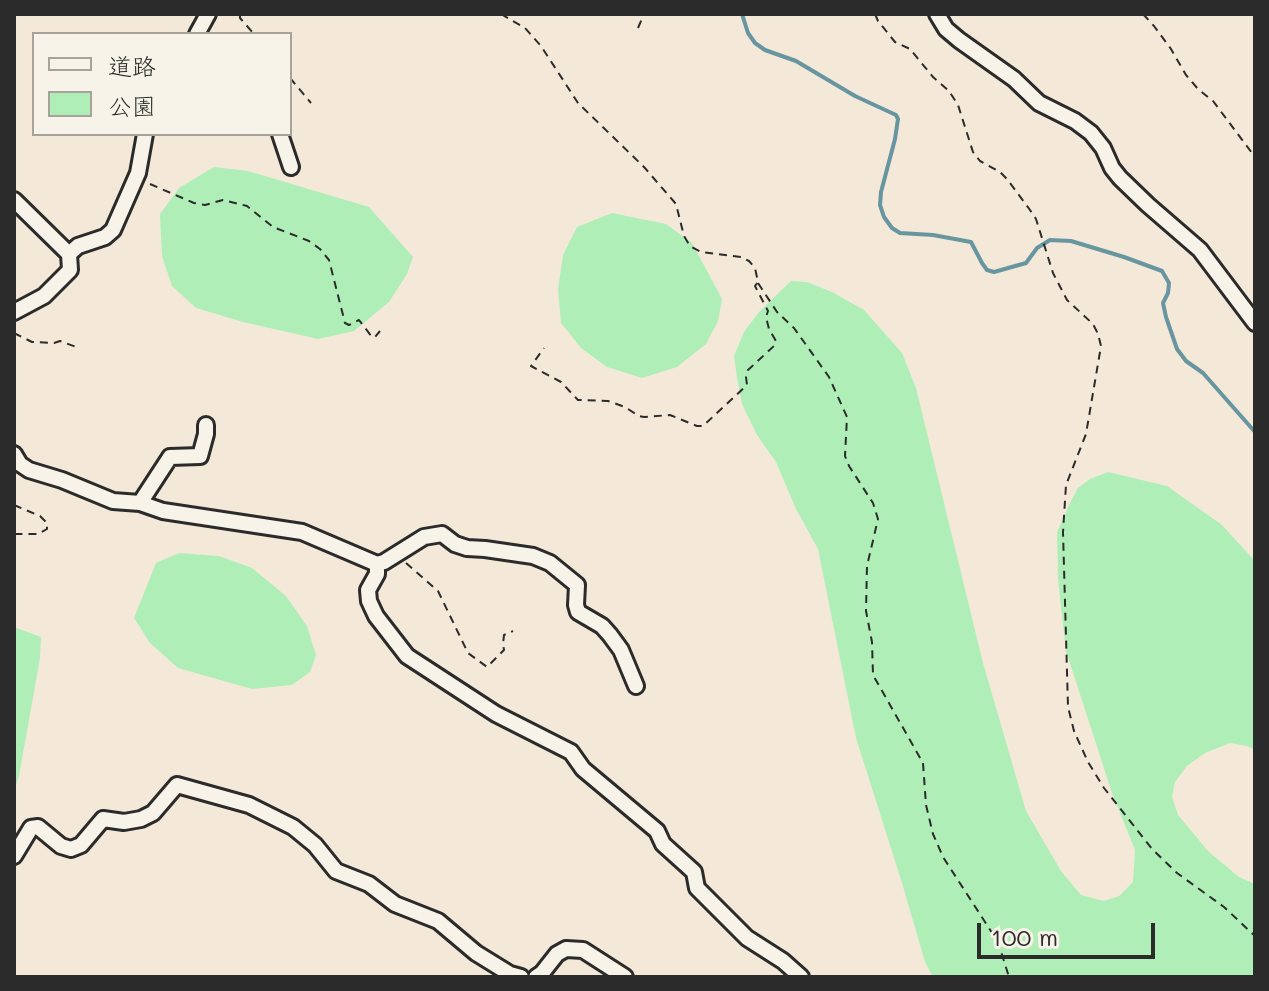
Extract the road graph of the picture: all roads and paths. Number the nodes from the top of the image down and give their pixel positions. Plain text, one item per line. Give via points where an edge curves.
1 (208, 14) edge
2 (240, 14) edge
3 (501, 14) edge
4 (644, 14) edge
5 (875, 14) edge
6 (937, 14) edge
7 (1143, 14) edge
8 (638, 28) dead end
9 (198, 32) edge
10 (252, 32) edge
11 (292, 80) edge
12 (311, 103) dead end
13 (145, 136) edge
14 (281, 136) edge
15 (1255, 157) edge
16 (291, 167) dead end
17 (131, 187) junction
18 (14, 200) edge
19 (69, 254) junction
20 (758, 282) junction
21 (14, 312) edge
22 (1255, 323) edge
23 (380, 331) dead end
24 (14, 333) edge
25 (79, 348) dead end
26 (544, 348) dead end
27 (206, 425) dead end
28 (14, 454) edge
29 (140, 503) junction
30 (14, 505) edge
31 (14, 534) edge
32 (396, 554) junction
33 (377, 564) junction
34 (513, 631) dead end
35 (636, 686) dead end
36 (14, 856) edge
37 (1255, 936) edge
38 (521, 977) edge
39 (536, 977) edge
40 (625, 977) edge
41 (801, 977) edge
42 (1009, 977) edge

1 - 9 street
2 - 10 path
3 - 20 path via 525,28 578,103 676,204 690,246 749,261
4 - 8 path
5 - 37 path via 895,42 910,49 949,91 973,152 1007,179 1036,219 1067,300 1098,334 1101,346 1086,434 1066,485 1064,517 1068,707 1074,731 1104,788 1152,849
6 - 22 street via 946,29 1039,103 1091,133 1120,178 1200,250
7 - 15 path
11 - 12 path
13 - 17 street
14 - 16 street
17 - 19 street via 113,230
17 - 23 path via 142,181 205,205 230,200 273,227 309,241 329,260 345,323 359,320 372,337
18 - 19 street
19 - 21 street via 70,270 44,296
20 - 26 path via 755,286 776,341 748,370 747,385 703,426 670,415 639,416 608,401 578,400 561,382 531,366
20 - 42 path via 829,377 847,417 845,456 878,519 867,566 873,675 923,763 926,805 943,857 998,942
24 - 25 path via 32,342 60,341
27 - 29 street via 200,456 170,457
28 - 29 street via 29,470 113,501
29 - 33 street via 302,532
30 - 31 path via 47,523 38,534
32 - 33 street
32 - 34 path via 438,591 473,657 488,666 504,650 504,635
32 - 35 street via 424,537 442,534 467,548 550,563 577,585 578,612 610,635
33 - 41 street via 369,601 407,656 496,714 571,752 583,769 657,831 663,844 694,872 697,888 747,938
36 - 38 street via 31,828 38,827 71,849 103,819 124,822 153,813 177,785 249,805 293,827 336,871 438,921 476,953
39 - 40 street via 566,949 583,950

